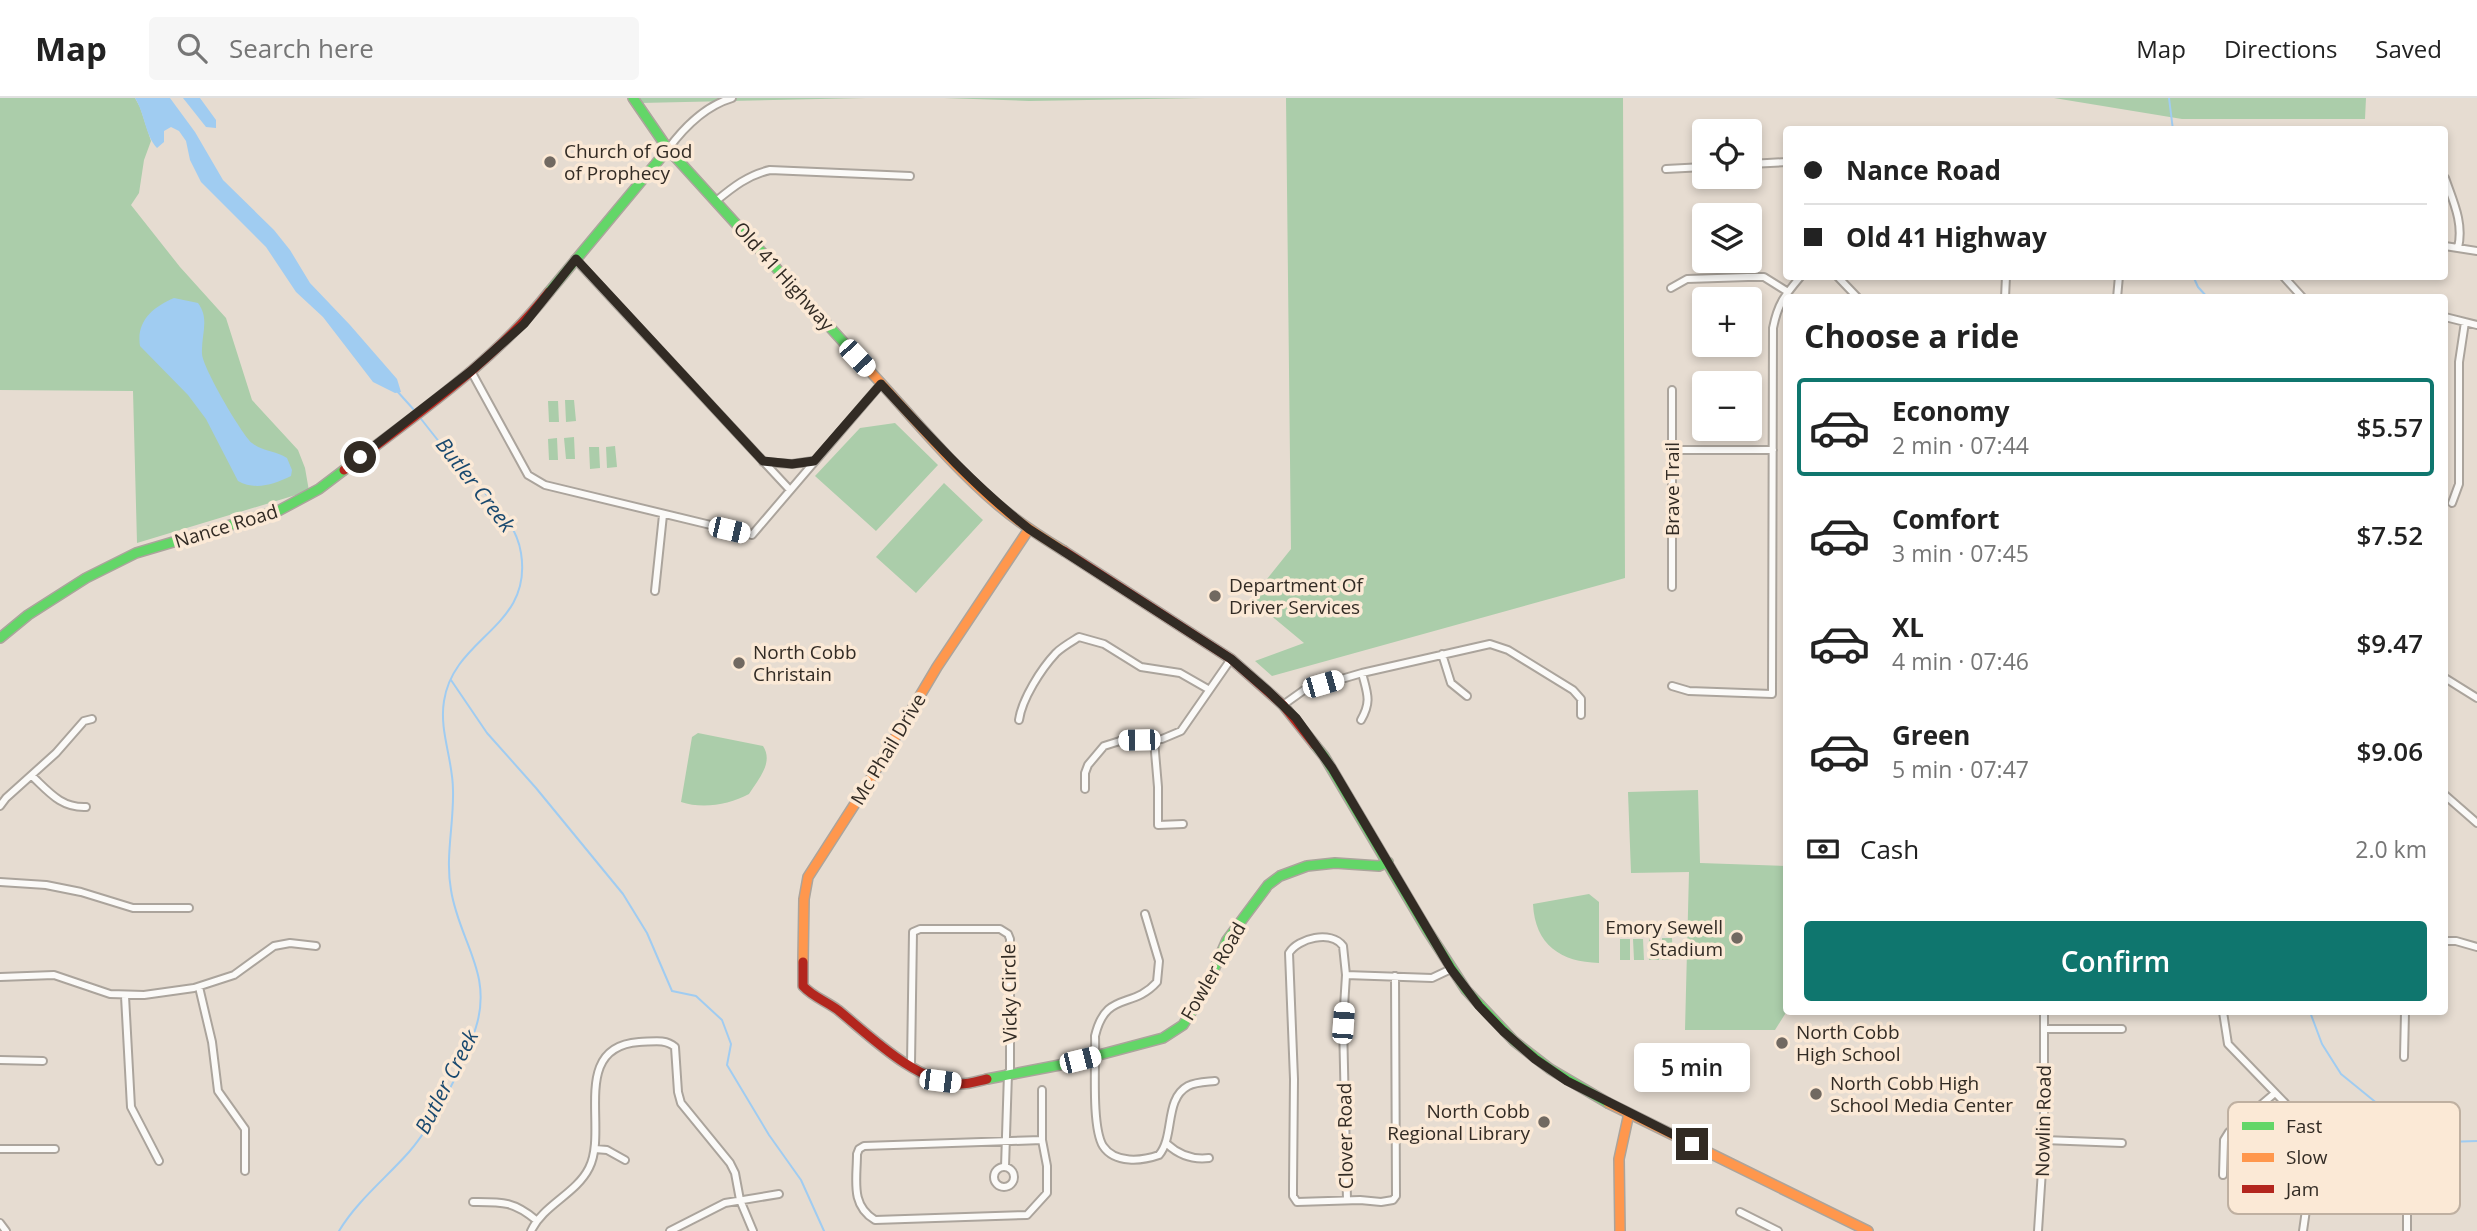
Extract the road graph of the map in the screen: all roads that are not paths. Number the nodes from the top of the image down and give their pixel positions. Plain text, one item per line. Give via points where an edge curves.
1 (633, 98) edge
2 (733, 98) edge
3 (668, 149) junction
4 (1783, 162) edge
5 (1762, 163) edge
6 (1692, 168) edge
7 (1666, 169) dead end
8 (910, 176) dead end
9 (2448, 186) edge
10 (716, 201) junction
11 (2448, 246) edge
12 (2458, 248) junction
13 (2477, 251) edge
14 (576, 259) junction
15 (1798, 280) edge
16 (1841, 280) edge
17 (2287, 280) edge
18 (1671, 289) dead end
19 (1788, 292) joint
20 (1854, 294) edge
21 (2299, 294) edge
22 (1783, 300) edge
23 (2448, 318) edge
24 (2465, 322) junction
25 (2477, 325) edge
26 (471, 371) junction
27 (881, 384) junction
28 (1672, 390) dead end
29 (1673, 450) junction
30 (1773, 450) junction
31 (763, 461) junction
32 (814, 461) junction
33 (790, 490) junction
34 (2452, 503) dead end
35 (663, 515) junction
36 (1029, 529) junction
37 (1672, 587) dead end
38 (656, 591) dead end
39 (0, 638) edge
40 (1442, 654) junction
41 (1231, 659) junction
42 (1362, 673) junction
43 (2448, 680) edge
44 (1672, 686) dead end
45 (1208, 689) junction
46 (1467, 696) dead end
47 (2477, 698) edge
48 (1283, 705) junction
49 (1581, 715) dead end
50 (92, 719) dead end
51 (1019, 720) dead end
52 (1361, 720) dead end
53 (1154, 740) junction
54 (32, 776) junction
55 (1085, 789) dead end
56 (2448, 798) edge
57 (0, 806) edge
58 (86, 807) dead end
59 (2477, 823) edge
60 (1183, 824) dead end
61 (1388, 862) junction
62 (0, 882) edge
63 (189, 908) dead end
64 (1144, 914) dead end
65 (2448, 941) edge
66 (317, 946) dead end
67 (2477, 947) edge
68 (1451, 969) junction
69 (1346, 975) junction
70 (1395, 976) junction
71 (0, 977) edge
72 (803, 986) joint
73 (199, 987) junction
74 (125, 996) junction
75 (2044, 1015) edge
76 (2223, 1015) edge
77 (2405, 1015) edge
78 (2044, 1029) junction
79 (2123, 1030) dead end
80 (1096, 1056) junction
81 (2404, 1057) dead end
82 (0, 1060) edge
83 (43, 1060) dead end
84 (911, 1064) junction
85 (1009, 1073) junction
86 (1215, 1080) dead end
87 (1042, 1090) dead end
88 (2275, 1093) junction
89 (2264, 1102) edge
90 (2283, 1102) edge
91 (1629, 1113) junction
92 (2228, 1134) edge
93 (1042, 1140) junction
94 (2044, 1140) junction
95 (1006, 1141) junction
96 (2122, 1143) dead end
97 (1167, 1144) junction
98 (0, 1149) edge
99 (55, 1149) dead end
100 (595, 1149) junction
101 (1209, 1158) dead end
102 (625, 1160) dead end
103 (159, 1161) dead end
104 (1005, 1167) dead end
105 (246, 1171) dead end
106 (2223, 1175) dead end
107 (779, 1194) dead end
108 (740, 1200) junction
109 (1347, 1200) junction
110 (473, 1202) dead end
111 (1740, 1212) dead end
112 (536, 1220) junction
113 (0, 1223) edge
114 (6, 1231) edge
115 (531, 1231) edge
116 (671, 1231) edge
117 (753, 1231) edge
118 (1620, 1231) edge
119 (1778, 1231) edge
120 (1868, 1231) edge
121 (2038, 1231) edge

1 - 3 street, Old 41 Highway
2 - 3 street via 693,120
3 - 10 street, Old 41 Highway
3 - 14 street, Nance Road
4 - 5 street
6 - 7 street
8 - 10 street via 770,170 737,184
9 - 12 street via 2460,225
10 - 27 street, Old 41 Highway
11 - 12 street
12 - 13 street
14 - 26 street, Nance Road via 524,324
14 - 31 street
15 - 19 street
16 - 20 street
17 - 21 street
18 - 19 street via 1687,279 1764,277
22 - 30 street via 1773,328
23 - 24 street
24 - 25 street
24 - 34 street via 2459,362 2459,484
26 - 35 street via 528,475 545,485
26 - 39 street, Nance Road via 299,501 256,519 136,553 86,578
27 - 32 street
27 - 36 street, Old 41 Highway via 970,479
28 - 29 street, Brave Trail
29 - 30 street
29 - 37 street, Brave Trail
30 - 44 street via 1772,694 1689,691
31 - 32 street
31 - 33 street
32 - 33 street
33 - 35 street via 752,535
35 - 38 street
36 - 41 street, Old 41 Highway
36 - 72 street, Mc Phail Drive via 937,667 808,877
40 - 42 street
40 - 46 street via 1451,683
40 - 49 street via 1482,644 1501,647 1573,690 1581,699
41 - 45 street
41 - 48 street, Old 41 Highway
42 - 48 street via 1304,690
42 - 52 street via 1369,701
43 - 47 street
45 - 51 street via 1180,673 1141,667 1104,644 1079,637 1051,660 1021,705
45 - 53 street via 1181,731
48 - 61 street, Old 41 Highway via 1324,756
50 - 54 street via 83,721
53 - 55 street via 1123,740 1104,746 1088,765
53 - 60 street via 1158,825
54 - 57 street
54 - 58 street via 61,803
56 - 59 street
61 - 68 street, Old 41 Highway
61 - 80 street, Fowler Road via 1379,866 1307,864 1276,878 1227,940 1183,1025 1163,1038
62 - 63 street via 46,885 133,908
64 - 80 street via 1159,961 1157,982 1141,996 1105,1011 1099,1020
65 - 67 street
66 - 73 street via 274,946 234,975
68 - 70 street via 1432,978
68 - 91 street, Old 41 Highway via 1490,1018 1535,1059
69 - 70 street
69 - 109 street, Clover Road
69 - 109 street, Clover Road via 1339,940 1307,939 1289,953 1293,1196 1306,1203
70 - 109 street, Clover Road via 1397,1191 1388,1202
71 - 74 street via 54,975
72 - 84 street, Fowler Road
73 - 74 street
73 - 105 street via 218,1091 245,1129
74 - 103 street via 131,1108
75 - 78 street, Nowlin Road
76 - 88 street via 2228,1044
77 - 81 street
78 - 79 street
78 - 94 street, Nowlin Road
80 - 85 street, Fowler Road
80 - 97 street via 1098,1132 1104,1148 1115,1156 1140,1160 1159,1156
82 - 83 street
84 - 85 street, Fowler Road via 927,1076 962,1084
84 - 85 street, Vicky Circle via 913,932 1000,929 1010,939
85 - 95 street
86 - 97 street via 1182,1090 1172,1111
87 - 93 street
88 - 89 street
88 - 90 street
91 - 118 street via 1619,1159
91 - 120 street, Old 41 Highway
92 - 106 street
93 - 95 street
93 - 95 street via 1047,1193 1023,1216 875,1220 859,1206 857,1154 864,1146
94 - 96 street
94 - 121 street, Nowlin Road
95 - 104 street
97 - 101 street via 1181,1155
98 - 99 street
100 - 102 street
100 - 108 street via 595,1086 601,1065 613,1051 631,1043 671,1043 677,1054 681,1103 730,1163
100 - 112 street via 587,1173
107 - 108 street
108 - 116 street via 705,1211
108 - 117 street
110 - 112 street via 507,1203
111 - 119 street
112 - 115 street
113 - 114 street

